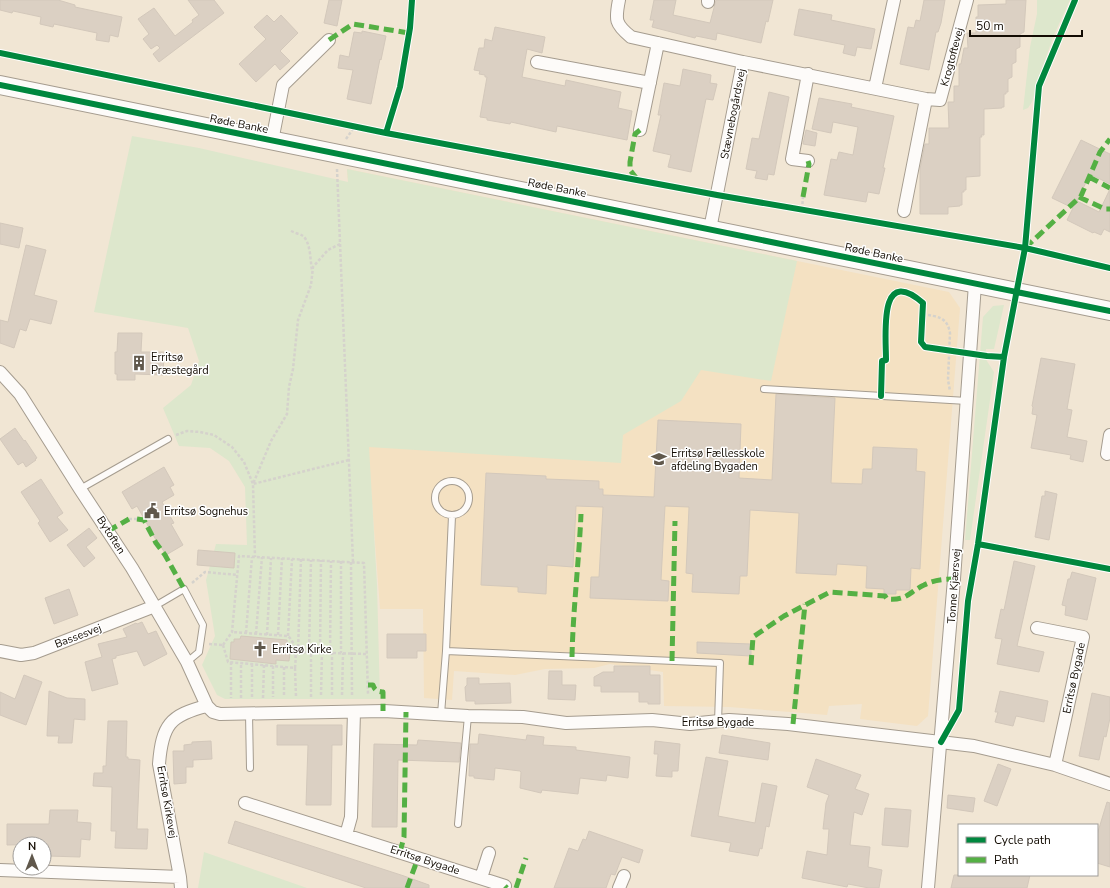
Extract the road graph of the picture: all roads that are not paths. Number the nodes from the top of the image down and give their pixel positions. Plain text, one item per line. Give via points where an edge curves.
1 (619, 0) edge
2 (894, 0) edge
3 (967, 0) edge
4 (328, 40) dead end
5 (658, 43) junction
6 (537, 62) dead end
7 (743, 62) junction
8 (808, 74) junction
9 (650, 83) junction
10 (0, 85) edge
11 (875, 88) junction
12 (926, 99) junction
13 (640, 130) dead end
14 (272, 141) junction
15 (808, 161) dead end
16 (904, 211) dead end
17 (710, 229) junction
18 (976, 284) junction
19 (1110, 311) edge
20 (0, 372) edge
21 (764, 389) dead end
22 (967, 401) junction
23 (1110, 435) edge
24 (168, 438) road end
25 (1106, 454) dead end
26 (80, 489) junction
27 (452, 516) junction
28 (154, 606) junction
29 (1037, 628) dead end
30 (0, 651) edge
31 (446, 651) junction
32 (188, 662) junction
33 (207, 706) junction
34 (354, 712) junction
35 (249, 714) junction
36 (441, 714) junction
37 (468, 716) junction
38 (718, 722) junction
39 (941, 742) junction
40 (1055, 765) junction
41 (250, 768) dead end
42 (1110, 784) edge
43 (245, 803) dead end
44 (458, 824) dead end
45 (346, 835) junction
46 (488, 853) dead end
47 (0, 870) edge
48 (624, 876) dead end
49 (481, 878) junction
50 (180, 882) edge
51 (505, 886) dead end
52 (619, 888) edge
53 (928, 888) edge

1 - 5 street, Stævnebogårdsvej via 616,16 621,29 631,37
2 - 11 street
3 - 12 street, Krogtoftevej via 940,100
4 - 14 street via 283,86
5 - 7 street, Stævnebogårdsvej
5 - 9 street
6 - 9 street
7 - 8 street, Krogtoftevej
7 - 17 street, Stævnebogårdsvej
8 - 11 street, Krogtoftevej
8 - 15 street via 792,158
9 - 13 street
10 - 14 street, Røde Banke
11 - 12 street, Krogtoftevej
12 - 16 street
14 - 17 street, Røde Banke
17 - 18 street, Røde Banke
18 - 19 street, Røde Banke
18 - 22 street, Tonne Kjærsvej
20 - 26 street, Bytoften via 20,394
21 - 22 lane
22 - 39 street, Tonne Kjærsvej
23 - 25 street
24 - 26 lane
26 - 28 street, Bytoften
27 - 27 lane via 460,514 469,502 469,494 465,487 457,482 447,482 439,487 435,496 436,505 442,513
27 - 31 lane
28 - 30 street, Bassesvej via 34,653 21,655
28 - 32 street, Bytoften
28 - 32 lane via 184,589 203,625 200,652
29 - 40 street, Erritsø Bygade via 1083,637
31 - 36 lane
31 - 38 lane via 720,663
32 - 33 street, Bytoften
33 - 35 street, Erritsø Bygade via 220,714
33 - 50 street, Erritsø Kirkevej via 191,710 176,718 167,729 160,752 159,764
34 - 35 street, Erritsø Bygade
34 - 36 street, Erritsø Bygade
34 - 45 street via 351,817
35 - 41 lane
36 - 37 street, Erritsø Bygade
37 - 38 street, Erritsø Bygade via 523,717 566,723 652,720 690,724
37 - 44 lane
38 - 39 street, Erritsø Bygade via 729,720 788,724
39 - 40 street, Erritsø Bygade via 974,746
39 - 53 street, Tonne Kjærsvej
40 - 42 street, Erritsø Bygade
43 - 45 street, Erritsø Bygade
45 - 49 street, Erritsø Bygade
46 - 49 street
47 - 50 street, Erritsø Kirkevej
48 - 52 street
49 - 51 street, Erritsø Bygade

